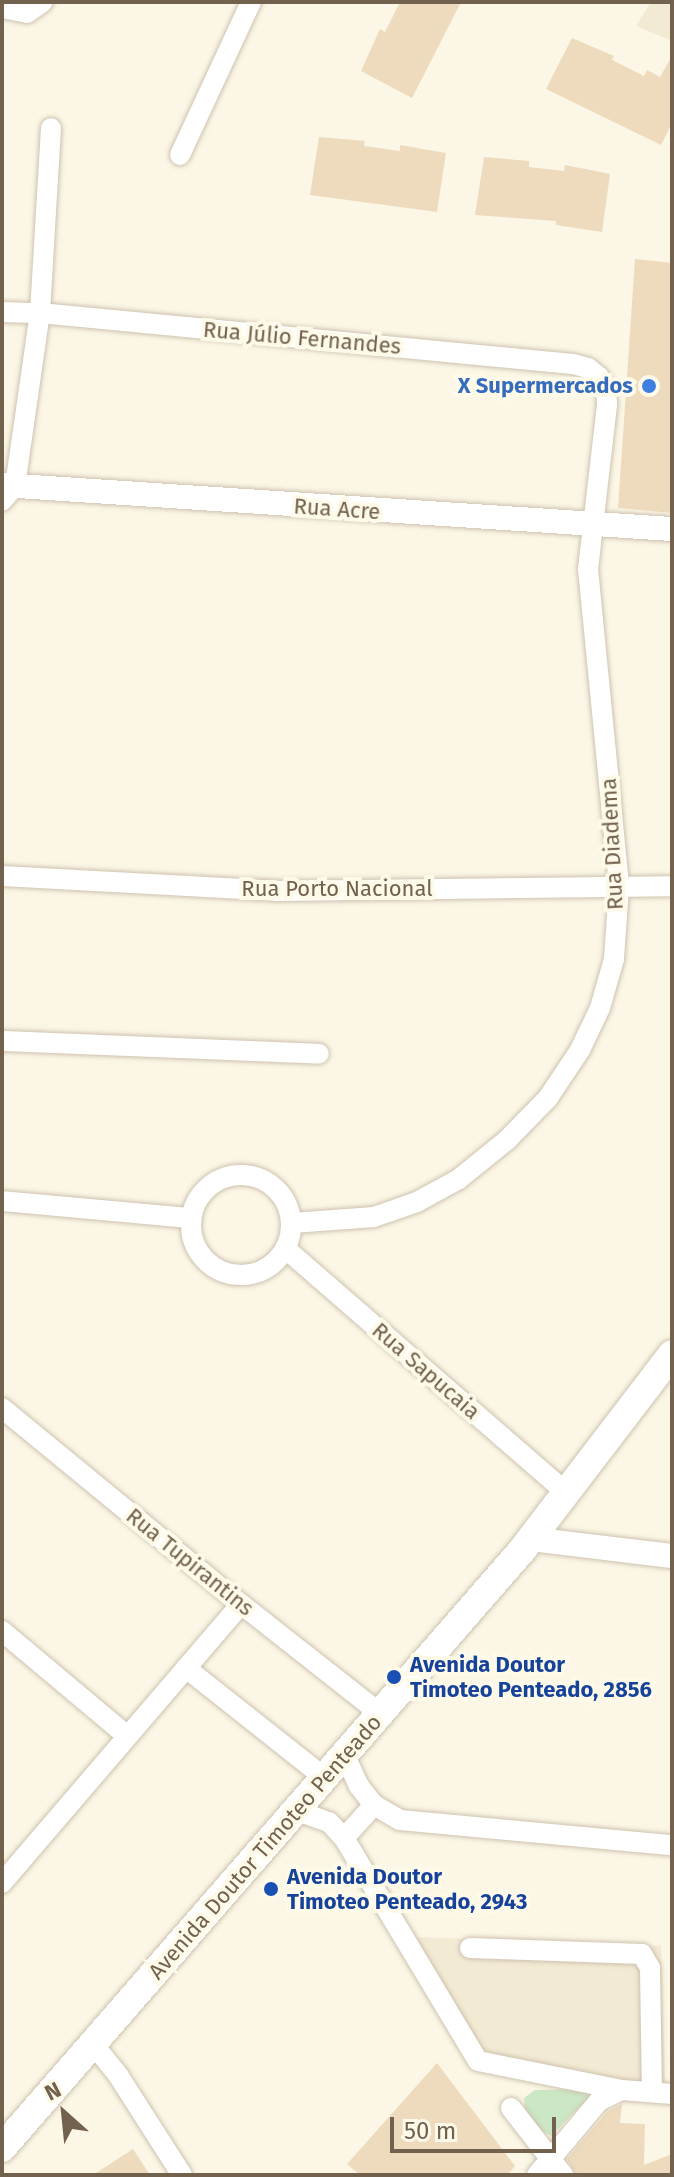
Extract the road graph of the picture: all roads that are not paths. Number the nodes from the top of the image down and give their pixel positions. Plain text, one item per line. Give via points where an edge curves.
1 (43, 2) edge
2 (251, 2) edge
3 (2, 8) edge
4 (51, 128) dead end
5 (180, 155) dead end
6 (2, 312) edge
7 (40, 313) junction
8 (599, 377) joint
9 (6, 491) edge
10 (591, 526) junction
11 (672, 529) edge
12 (2, 876) edge
13 (672, 886) edge
14 (619, 887) junction
15 (2, 1041) edge
16 (319, 1054) dead end
17 (2, 1201) edge
18 (190, 1218) junction
19 (292, 1223) junction
20 (286, 1249) junction
21 (672, 1354) edge
22 (2, 1408) edge
23 (567, 1493) junction
24 (531, 1539) junction
25 (672, 1556) edge
26 (241, 1604) junction
27 (2, 1631) edge
28 (186, 1668) junction
29 (381, 1714) junction
30 (127, 1736) junction
31 (345, 1756) junction
32 (325, 1778) junction
33 (374, 1805) junction
34 (298, 1811) junction
35 (344, 1838) junction
36 (672, 1845) edge
37 (6, 1870) edge
38 (470, 1948) dead end
39 (93, 2044) junction
40 (622, 2090) junction
41 (662, 2093) edge
42 (511, 2108) dead end
43 (2, 2148) edge
44 (558, 2167) edge
45 (182, 2175) edge
46 (537, 2175) edge

1 - 3 street via 27,13
2 - 5 street
4 - 7 street
6 - 7 street, Rua Júlio Fernandes
7 - 8 street, Rua Júlio Fernandes via 573,364
7 - 9 street
8 - 10 street, Rua Diadema via 607,405
9 - 10 street, Rua Acre
10 - 11 street, Rua Acre
10 - 14 street, Rua Diadema via 588,569
12 - 14 street, Rua Porto Nacional via 276,891
13 - 14 street, Rua Porto Nacional
14 - 19 street, Rua Diadema via 614,959 600,1008 548,1098 459,1179 417,1202 374,1217
15 - 16 street
17 - 18 street
18 - 19 street via 205,1189 235,1174 267,1181 280,1192
18 - 20 street via 198,1252 225,1273 259,1272
19 - 20 street
20 - 23 street, Rua Sapucaia
21 - 23 main road, Avenida Doutor Timoteo Penteado
22 - 26 street, Rua Tupirantins
23 - 24 main road, Avenida Doutor Timoteo Penteado
24 - 25 street
24 - 29 main road, Avenida Doutor Timoteo Penteado
26 - 28 street
26 - 29 street, Rua Tupirantins
27 - 30 street
28 - 30 street
28 - 32 street
29 - 31 main road, Avenida Doutor Timoteo Penteado
30 - 37 street
31 - 32 main road, Avenida Doutor Timoteo Penteado
31 - 33 street
32 - 34 main road, Avenida Doutor Timoteo Penteado
33 - 35 street
33 - 36 street via 418,1824
34 - 35 street via 329,1822
34 - 39 main road, Avenida Doutor Timoteo Penteado
35 - 40 street via 478,2061
38 - 41 street via 642,1954 650,1968
39 - 43 main road, Avenida Doutor Timoteo Penteado
39 - 45 street
40 - 41 street
40 - 44 street via 599,2101
42 - 44 street
44 - 46 street

